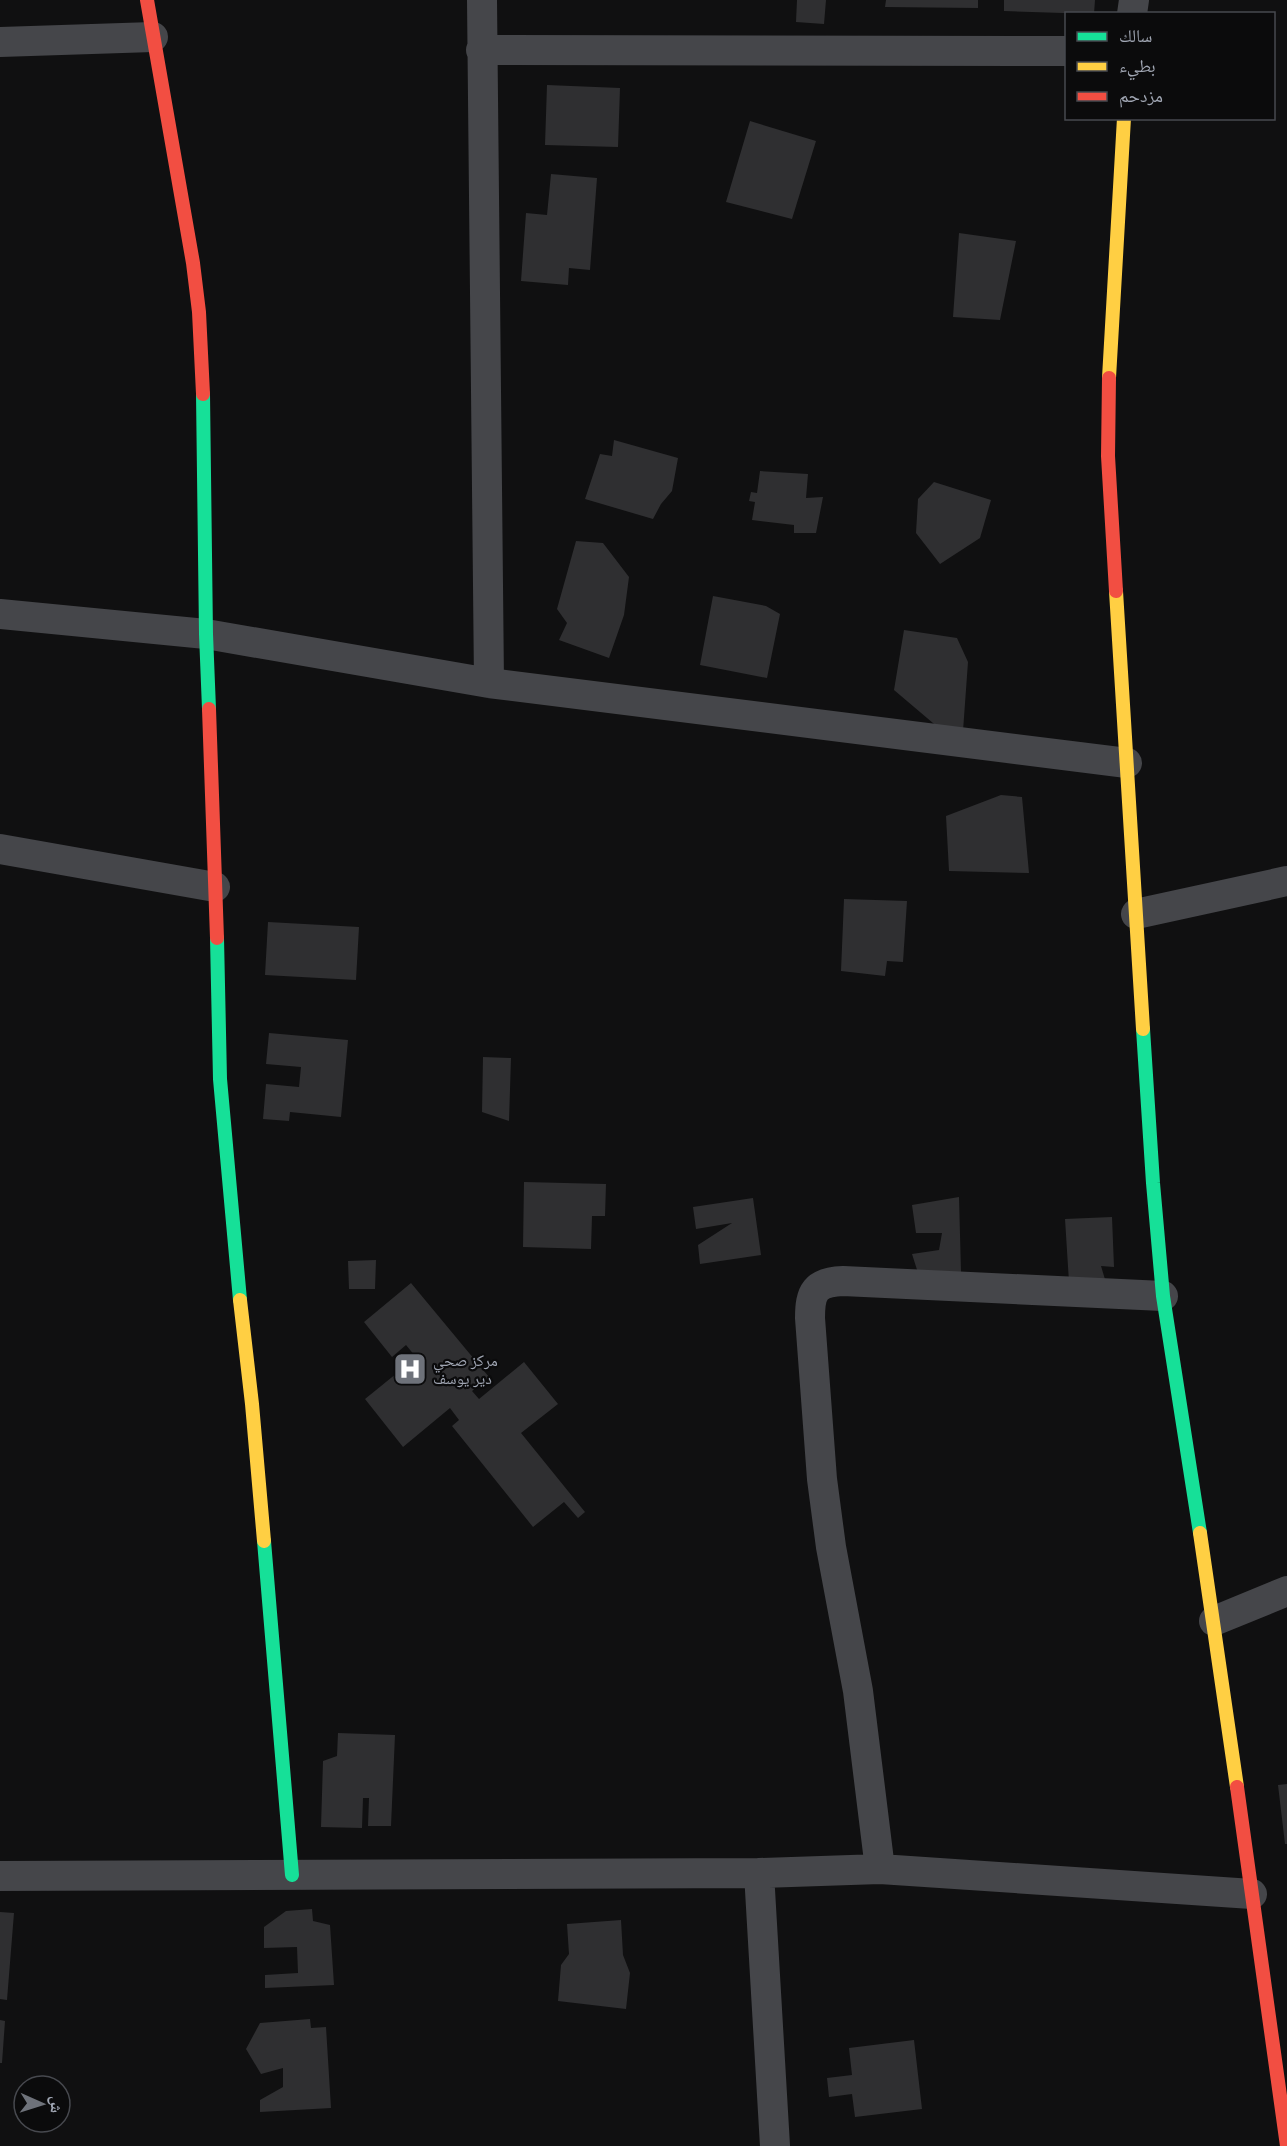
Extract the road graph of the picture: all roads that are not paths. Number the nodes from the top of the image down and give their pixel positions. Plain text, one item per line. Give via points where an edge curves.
1 (147, 0) edge
2 (482, 0) edge
3 (153, 37) junction
4 (0, 42) edge
5 (481, 50) junction
6 (1065, 51) edge
7 (1124, 120) edge
8 (0, 614) edge
9 (206, 634) junction
10 (489, 683) junction
11 (1127, 764) junction
12 (0, 849) edge
13 (1287, 881) edge
14 (215, 887) junction
15 (1136, 914) junction
16 (1163, 1296) junction
17 (1287, 1591) edge
18 (1214, 1621) junction
19 (880, 1869) junction
20 (759, 1873) junction
21 (292, 1875) junction
22 (0, 1876) edge
23 (1252, 1894) junction
24 (775, 2146) edge
25 (1287, 2146) edge

1 - 3 street
2 - 5 street
3 - 4 street
3 - 9 street via 199,312
5 - 6 street
5 - 10 street
7 - 11 street via 1109,367 1108,456
8 - 9 street
9 - 10 street
9 - 14 street
10 - 11 street
11 - 15 street
12 - 14 street
13 - 15 street
14 - 21 street via 220,1079
15 - 16 street
16 - 18 street
16 - 19 street via 843,1281 821,1284 814,1293 810,1318 822,1479 858,1691
17 - 18 street
18 - 23 street
19 - 20 street
19 - 23 street
20 - 21 street
20 - 24 street
21 - 22 street
23 - 25 street

